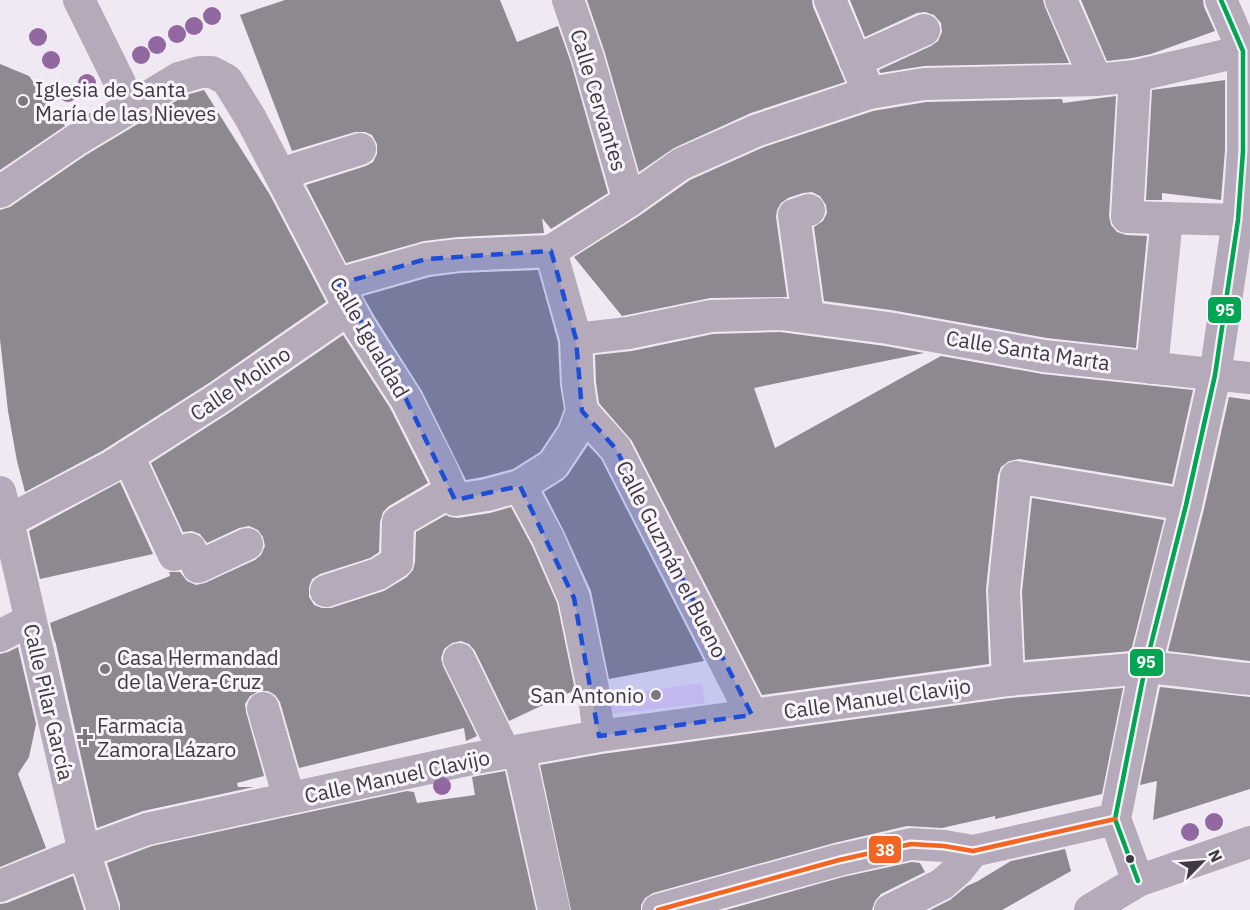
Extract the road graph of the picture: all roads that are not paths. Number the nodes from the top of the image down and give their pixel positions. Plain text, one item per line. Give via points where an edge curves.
1 (79, 0) edge
2 (568, 0) edge
3 (830, 0) edge
4 (1061, 0) edge
5 (1221, 0) edge
6 (924, 30) dead end
7 (1246, 49) edge
8 (855, 61) junction
9 (1135, 76) junction
10 (1096, 80) junction
11 (869, 93) junction
12 (133, 106) junction
13 (360, 149) dead end
14 (281, 175) junction
15 (0, 192) edge
16 (629, 201) junction
17 (809, 210) dead end
18 (1167, 218) junction
19 (1238, 220) junction
20 (550, 251) junction
21 (344, 296) junction
22 (808, 317) junction
23 (576, 339) junction
24 (1152, 368) junction
25 (1215, 375) junction
26 (1250, 378) edge
27 (582, 411) junction
28 (128, 456) junction
29 (520, 486) junction
30 (453, 495) junction
31 (1186, 505) junction
32 (4, 507) edge
33 (248, 544) dead end
34 (326, 591) dead end
35 (30, 620) junction
36 (0, 636) edge
37 (459, 659) dead end
38 (1146, 668) junction
39 (1250, 679) edge
40 (1008, 680) junction
41 (263, 708) dead end
42 (752, 715) junction
43 (599, 736) junction
44 (512, 752) junction
45 (289, 798) junction
46 (1115, 819) junction
47 (1250, 842) edge
48 (973, 851) junction
49 (84, 852) junction
50 (1138, 881) junction
51 (0, 886) edge
52 (103, 910) edge
53 (554, 910) edge
54 (658, 910) edge
55 (890, 910) edge
56 (1090, 910) edge

1 - 12 street
2 - 16 street, Calle Cervantes
3 - 8 street
4 - 10 street
5 - 7 street
6 - 8 street
7 - 9 street
7 - 19 street
8 - 11 street
9 - 10 street
9 - 18 street via 1127,216
10 - 11 street via 924,84
11 - 16 street via 758,130 691,159
12 - 14 street, Calle Igualdad via 178,78 213,72 227,80
12 - 15 street
13 - 14 street
14 - 21 street, Calle Igualdad
16 - 20 street
17 - 22 street via 794,215
18 - 19 street
18 - 24 street
19 - 25 street
20 - 21 street, Calle Molino via 426,259
20 - 23 street
21 - 28 street, Calle Molino via 219,398
21 - 30 street, Calle Igualdad via 406,399
22 - 23 street, Calle Santa Marta via 711,316
22 - 24 street, Calle Santa Marta via 1044,356
23 - 27 street
24 - 25 street, Calle Santa Marta
25 - 26 street, Calle Santa Marta
25 - 31 street
27 - 29 street via 574,433 553,465
27 - 42 street, Calle Guzmán el Bueno via 616,450
28 - 32 street, Calle Molino via 111,467
28 - 33 street via 174,555 190,549 198,567
29 - 30 street via 487,495
29 - 43 street via 574,598
30 - 34 street via 398,522 397,562 378,574
31 - 38 street
31 - 40 street via 1016,477 1004,591
32 - 35 street, Calle Pilar García
35 - 36 street
35 - 49 street, Calle Pilar García
37 - 44 street, Calle Manuel Clavijo
38 - 39 street, Calle Manuel Clavijo
38 - 40 street, Calle Manuel Clavijo
38 - 46 street
40 - 42 street, Calle Manuel Clavijo
41 - 45 street, Calle Manuel Clavijo
42 - 43 street, Calle Manuel Clavijo
43 - 44 street, Calle Manuel Clavijo
44 - 45 street, Calle Manuel Clavijo
44 - 53 street
45 - 49 street, Calle Manuel Clavijo via 147,829
46 - 48 street
46 - 50 street
47 - 50 street
48 - 54 street via 911,844
48 - 55 street via 942,884
49 - 51 street, Calle Manuel Clavijo
49 - 52 street, Calle Pilar García
50 - 56 street

